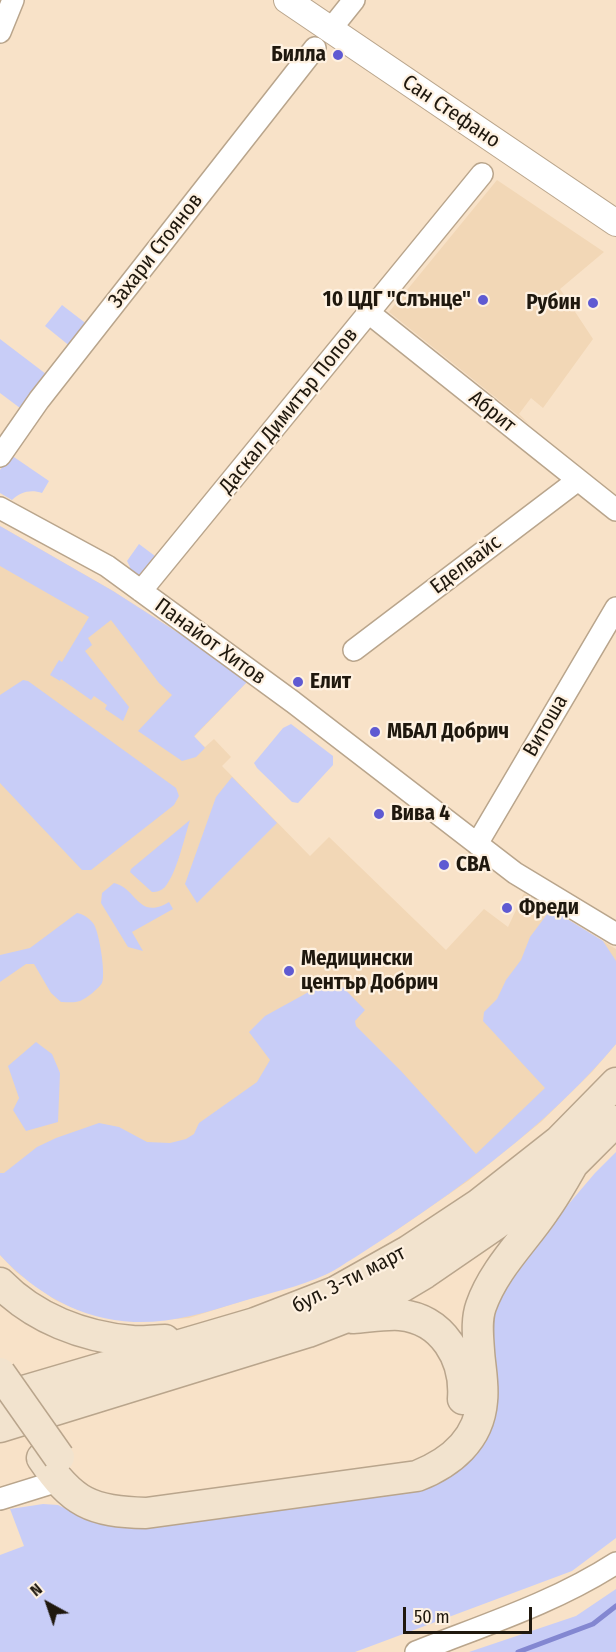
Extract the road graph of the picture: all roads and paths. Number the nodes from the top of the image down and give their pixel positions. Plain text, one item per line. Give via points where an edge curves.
1 (13, 0) edge
2 (287, 0) edge
3 (354, 0) edge
4 (0, 32) edge
5 (323, 39) junction
6 (482, 174) dead end
7 (616, 223) edge
8 (369, 313) junction
9 (0, 456) edge
10 (578, 480) junction
11 (0, 508) edge
12 (616, 510) edge
13 (141, 591) junction
14 (616, 608) edge
15 (354, 650) dead end
16 (477, 844) junction
17 (616, 934) edge
18 (616, 1083) edge
19 (616, 1121) edge
20 (573, 1164) junction
21 (0, 1283) edge
22 (344, 1318) junction
23 (204, 1338) junction
24 (0, 1373) edge
25 (0, 1397) edge
26 (0, 1427) edge
27 (57, 1467) junction
28 (0, 1499) edge
29 (616, 1563) edge
30 (416, 1652) edge

1 - 4 street
2 - 5 street, Сан Стефано
3 - 5 street, Захари Стоянов
5 - 7 street, Сан Стефано
5 - 9 street, Захари Стоянов via 39,400
6 - 8 street, Даскал Димитър Попов
8 - 10 street, Абрит
8 - 13 street, Даскал Димитър Попов
10 - 12 street, Абрит
10 - 15 street, Еделвайс
11 - 13 street, Панайот Хитов via 107,566
13 - 16 street, Панайот Хитов
14 - 16 street, Витоша
16 - 17 street, Панайот Хитов via 515,873
18 - 23 main road, бул. 3-ти март via 559,1141 479,1204 408,1251 335,1292
19 - 20 main road, бул. 3-ти март
20 - 22 main road, бул. 3-ти март via 495,1226 425,1273
20 - 27 main road via 544,1211 502,1266 480,1308 477,1327 483,1400 479,1420 457,1453 436,1468 417,1476 122,1513 84,1503
21 - 23 main road via 46,1317 98,1336 133,1341
22 - 26 main road, бул. 3-ти март
22 - 27 main road via 416,1318 431,1325 456,1352 462,1369 463,1406 446,1437 433,1449 414,1458 142,1496 99,1489
23 - 25 main road, бул. 3-ти март
24 - 27 main road, bridge
25 - 27 main road
27 - 28 street
29 - 30 street via 528,1610

